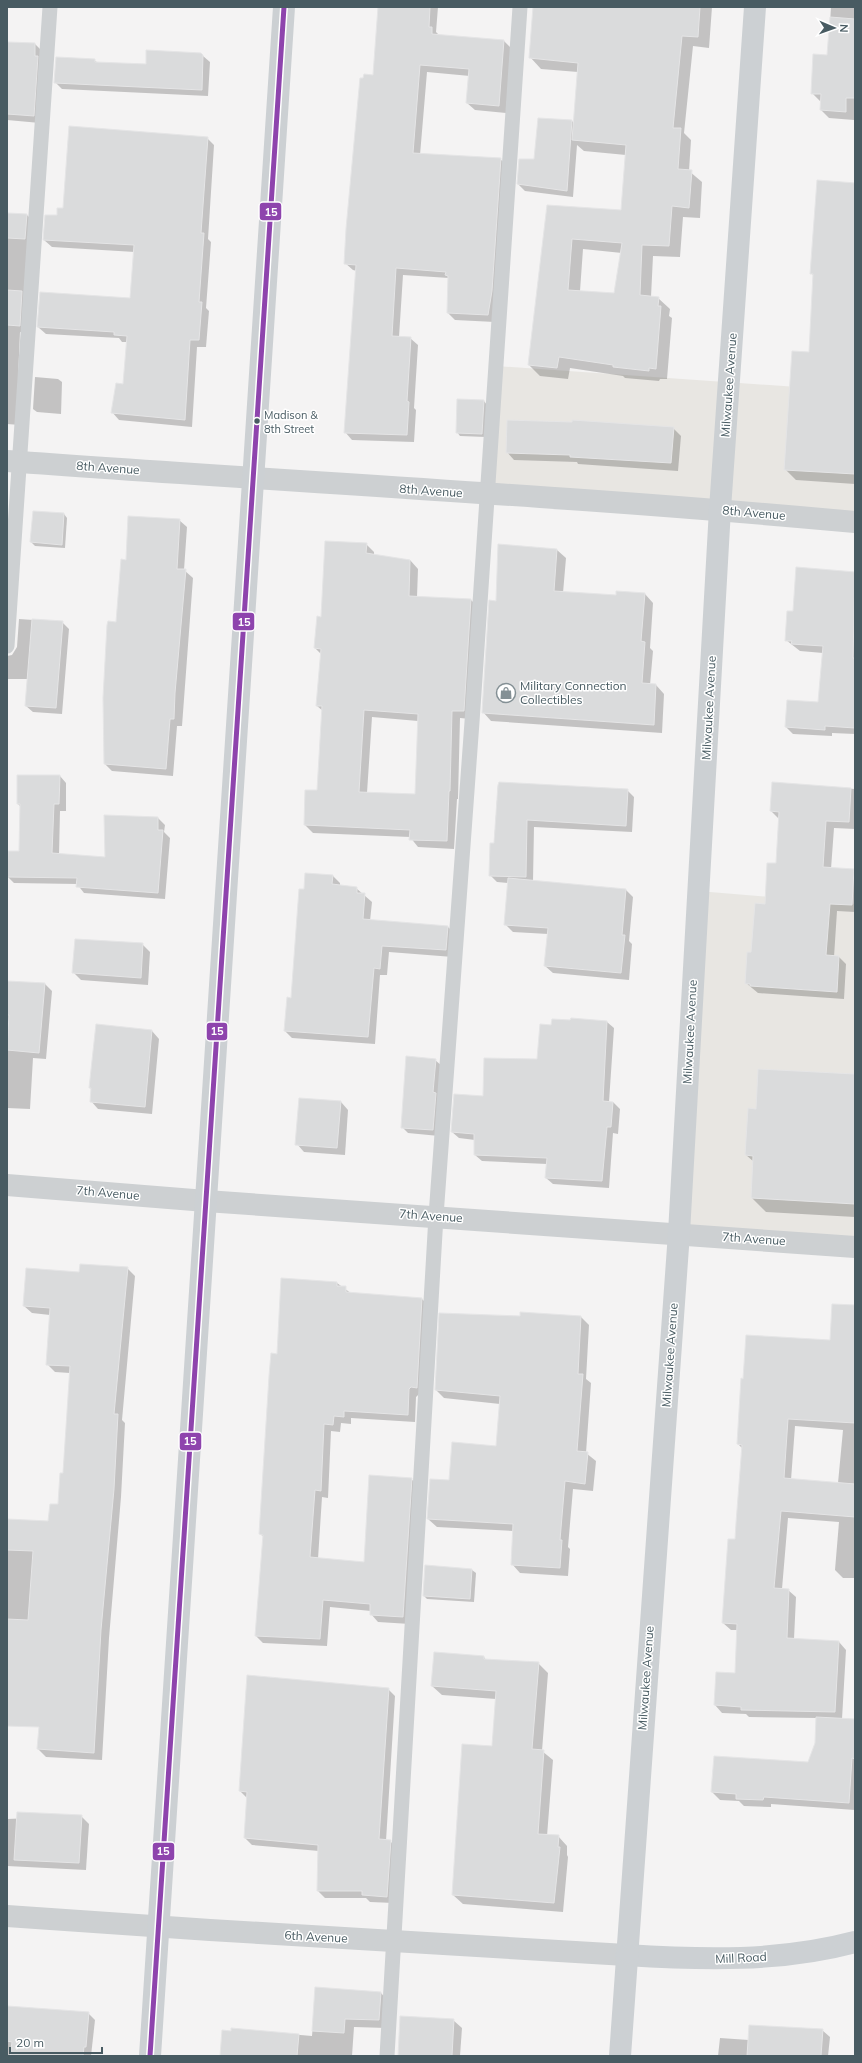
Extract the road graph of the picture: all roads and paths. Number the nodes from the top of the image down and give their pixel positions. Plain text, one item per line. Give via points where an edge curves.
1 (50, 7) edge
2 (284, 7) edge
3 (520, 7) edge
4 (755, 7) edge
5 (13, 461) edge
6 (253, 479) junction
7 (488, 495) junction
8 (720, 509) junction
9 (855, 522) edge
10 (7, 646) edge
11 (7, 1185) edge
12 (206, 1201) junction
13 (436, 1216) junction
14 (678, 1233) junction
15 (855, 1247) edge
16 (7, 1916) edge
17 (158, 1927) junction
18 (393, 1941) junction
19 (855, 1942) edge
20 (626, 1955) junction
21 (150, 2056) edge
22 (386, 2056) edge
23 (620, 2056) edge

1 - 5 lane
2 - 6 street
3 - 7 lane
4 - 8 street, Milwaukee Avenue
5 - 6 street, 8th Avenue
5 - 10 lane
6 - 7 street, 8th Avenue
6 - 12 street
7 - 8 street, 8th Avenue
7 - 13 lane
8 - 9 street, 8th Avenue
8 - 14 street, Milwaukee Avenue
11 - 12 street, 7th Avenue
12 - 13 street, 7th Avenue
12 - 17 street
13 - 14 street, 7th Avenue
13 - 18 lane
14 - 15 street, 7th Avenue
14 - 20 street, Milwaukee Avenue
16 - 17 street, 6th Avenue
17 - 18 street, 6th Avenue
17 - 21 street
18 - 20 street, 6th Avenue
18 - 22 lane
19 - 20 street, Mill Road via 794,1955 750,1958 708,1960
20 - 23 street, Milwaukee Avenue

